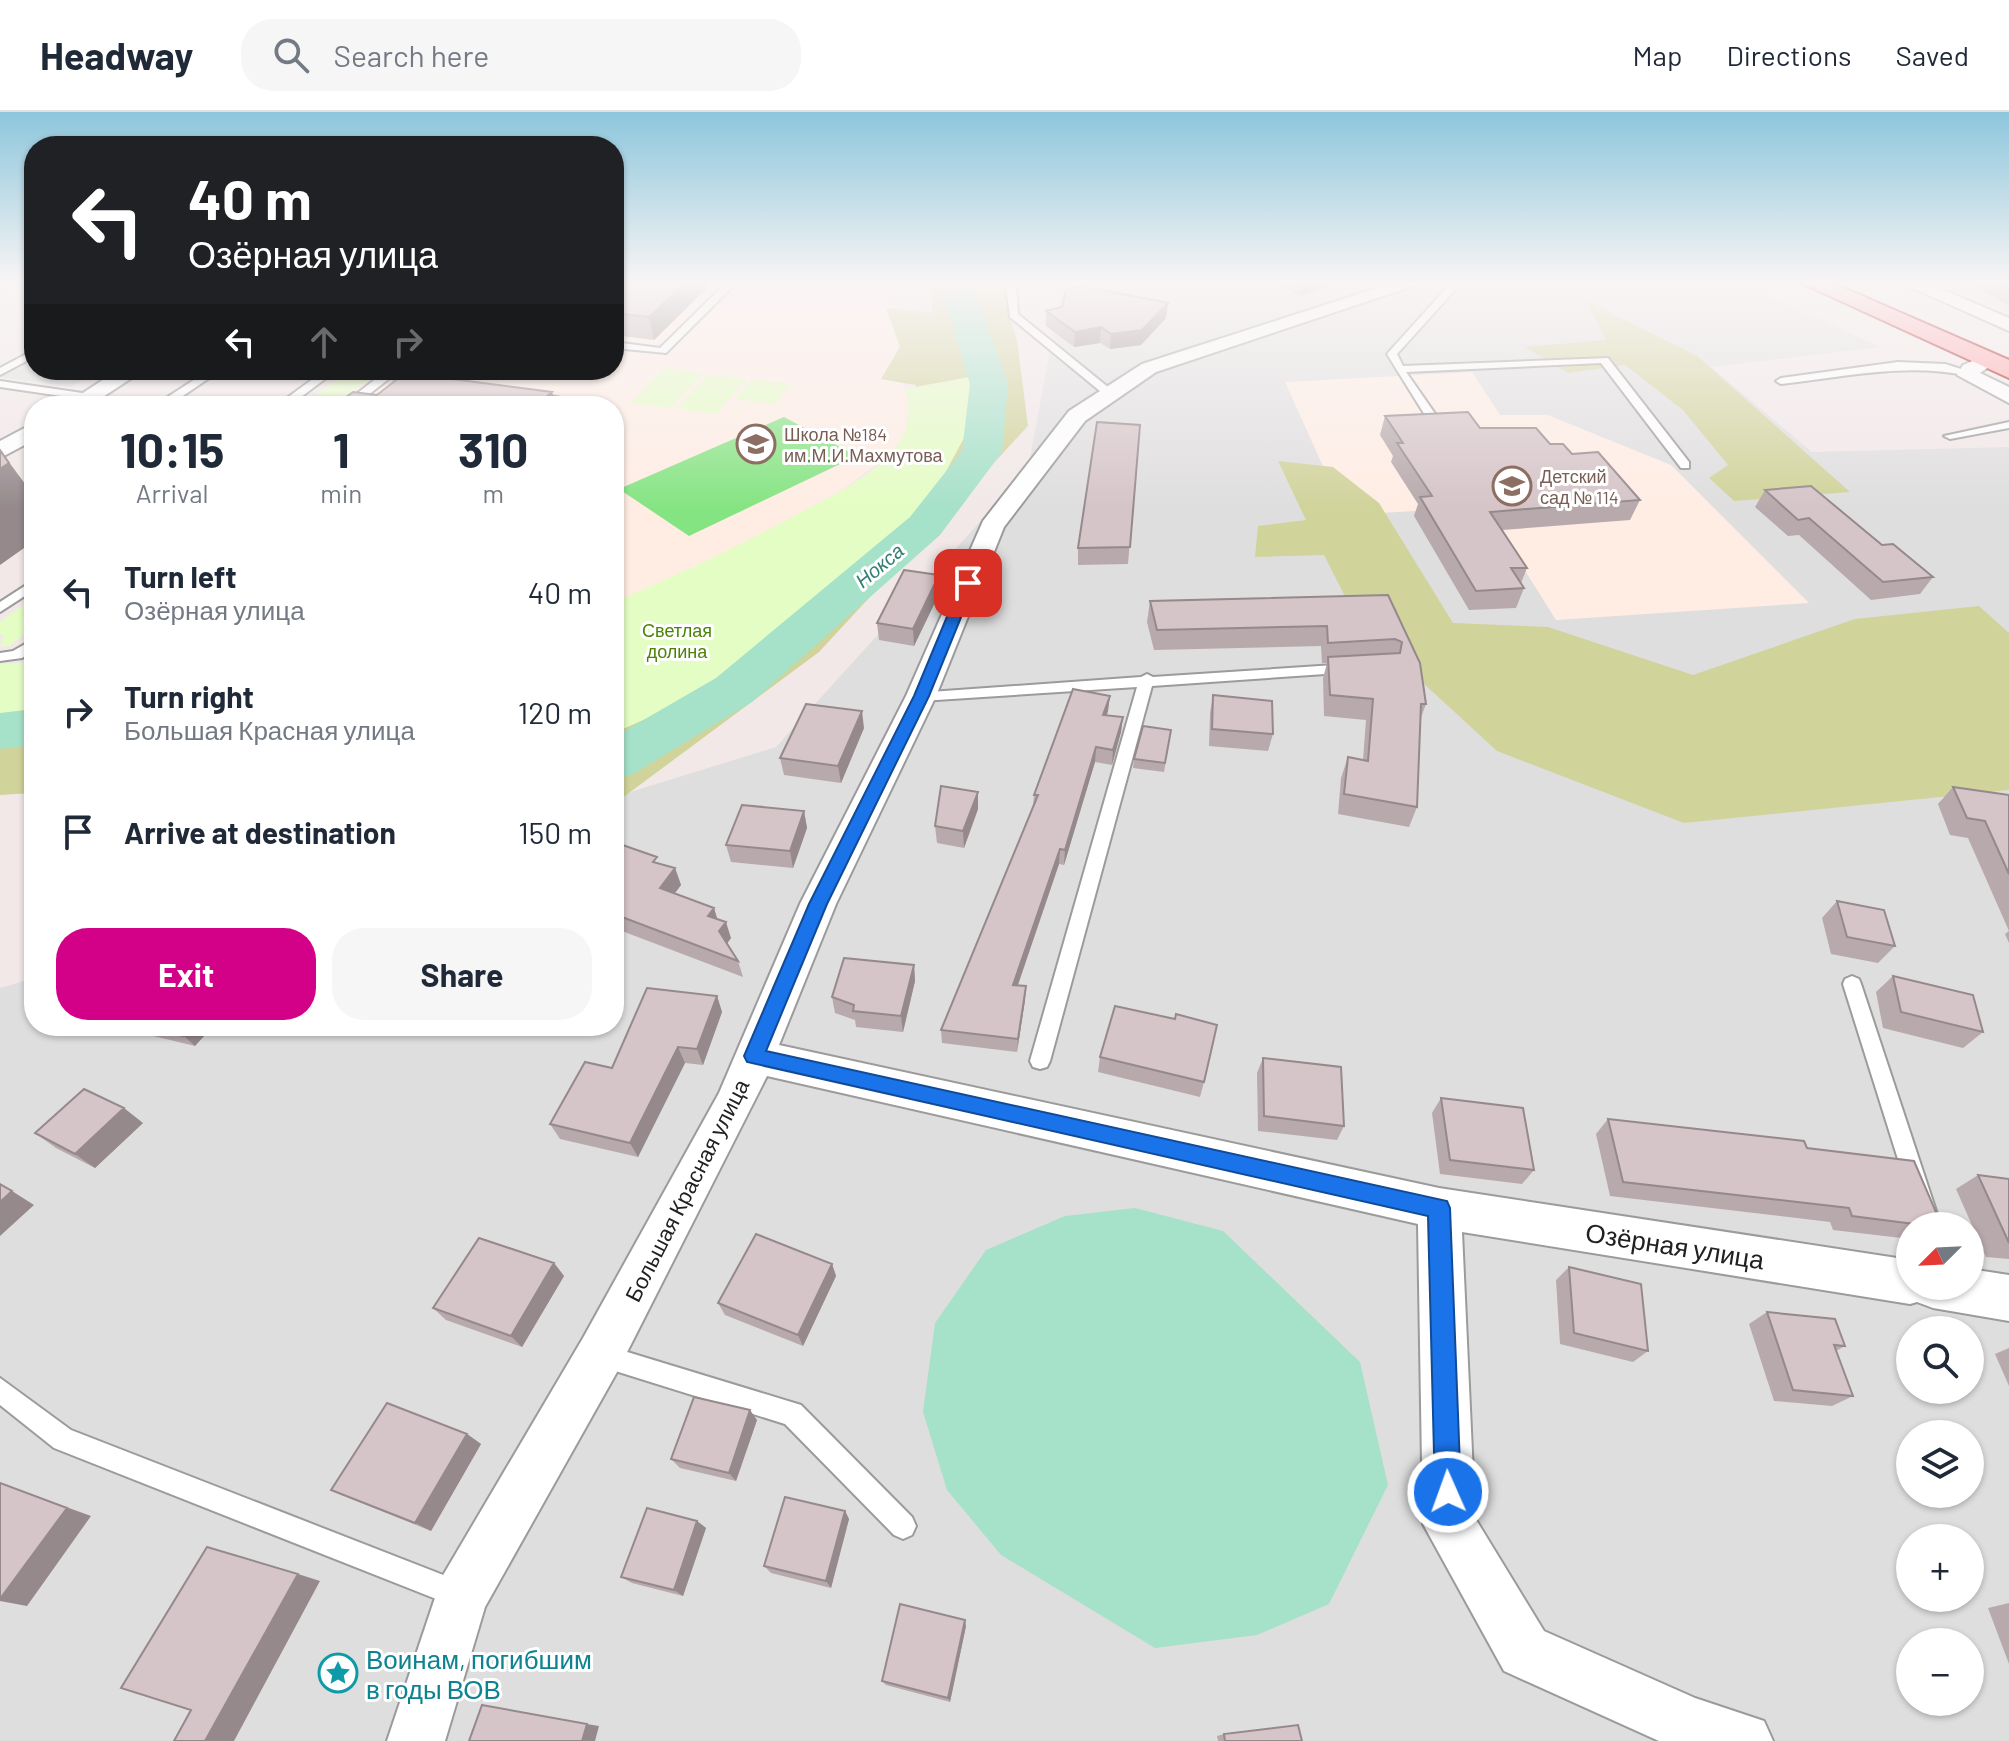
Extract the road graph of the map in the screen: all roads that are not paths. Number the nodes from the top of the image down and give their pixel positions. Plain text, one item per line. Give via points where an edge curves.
1 (1065, 357) edge
2 (1183, 357) edge
3 (1393, 357) edge
4 (24, 362) edge
5 (1994, 363) edge
6 (1399, 369) junction
7 (0, 372) edge
8 (117, 380) edge
9 (200, 380) edge
10 (318, 380) edge
11 (381, 380) edge
12 (426, 380) edge
13 (1781, 381) dead end
14 (435, 382) edge
15 (0, 384) edge
16 (514, 393) edge
17 (1110, 394) junction
18 (58, 396) edge
19 (90, 396) edge
20 (176, 396) edge
21 (296, 396) edge
22 (360, 396) edge
23 (538, 396) edge
24 (2009, 396) edge
25 (1432, 418) edge
26 (2009, 425) edge
27 (24, 436) edge
28 (1950, 436) dead end
29 (0, 451) edge
30 (1685, 465) dead end
31 (24, 494) edge
32 (0, 510) edge
33 (24, 591) edge
34 (0, 608) edge
35 (24, 650) edge
36 (0, 657) edge
37 (1373, 668) edge
38 (1147, 679) junction
39 (921, 696) junction
40 (1852, 984) dead end
41 (754, 1056) junction
42 (1040, 1061) dead end
43 (1439, 1208) junction
44 (1925, 1212) edge
45 (1896, 1280) edge
46 (1984, 1294) edge
47 (2009, 1298) edge
48 (600, 1355) junction
49 (0, 1390) edge
50 (903, 1526) dead end
51 (461, 1596) junction
52 (416, 1741) edge
53 (1744, 1741) edge

1 - 17 lane
2 - 17 street, Большая Красная улица via 1149,368
3 - 6 lane
4 - 7 lane
5 - 13 lane via 1905,363
5 - 24 street
6 - 25 lane
6 - 30 lane via 1604,360
8 - 19 street
9 - 20 lane
10 - 21 lane
11 - 22 lane
12 - 14 lane
15 - 18 lane
16 - 23 lane
17 - 39 street, Большая Красная улица via 1077,416 992,526
26 - 28 lane
27 - 29 street
31 - 32 lane
33 - 34 lane
35 - 36 lane
37 - 38 lane
38 - 39 lane
38 - 42 lane
39 - 41 street, Большая Красная улица via 818,904
40 - 44 lane
41 - 43 street, Озёрная улица
41 - 48 street, Большая Красная улица via 736,1101
43 - 45 street, Озёрная улица
43 - 53 street via 1449,1524 1524,1651 1691,1726
46 - 47 street, Озёрная улица
48 - 50 lane via 792,1414
48 - 51 street, Большая Красная улица
49 - 51 lane via 63,1439
51 - 52 street, Большая Красная улица

